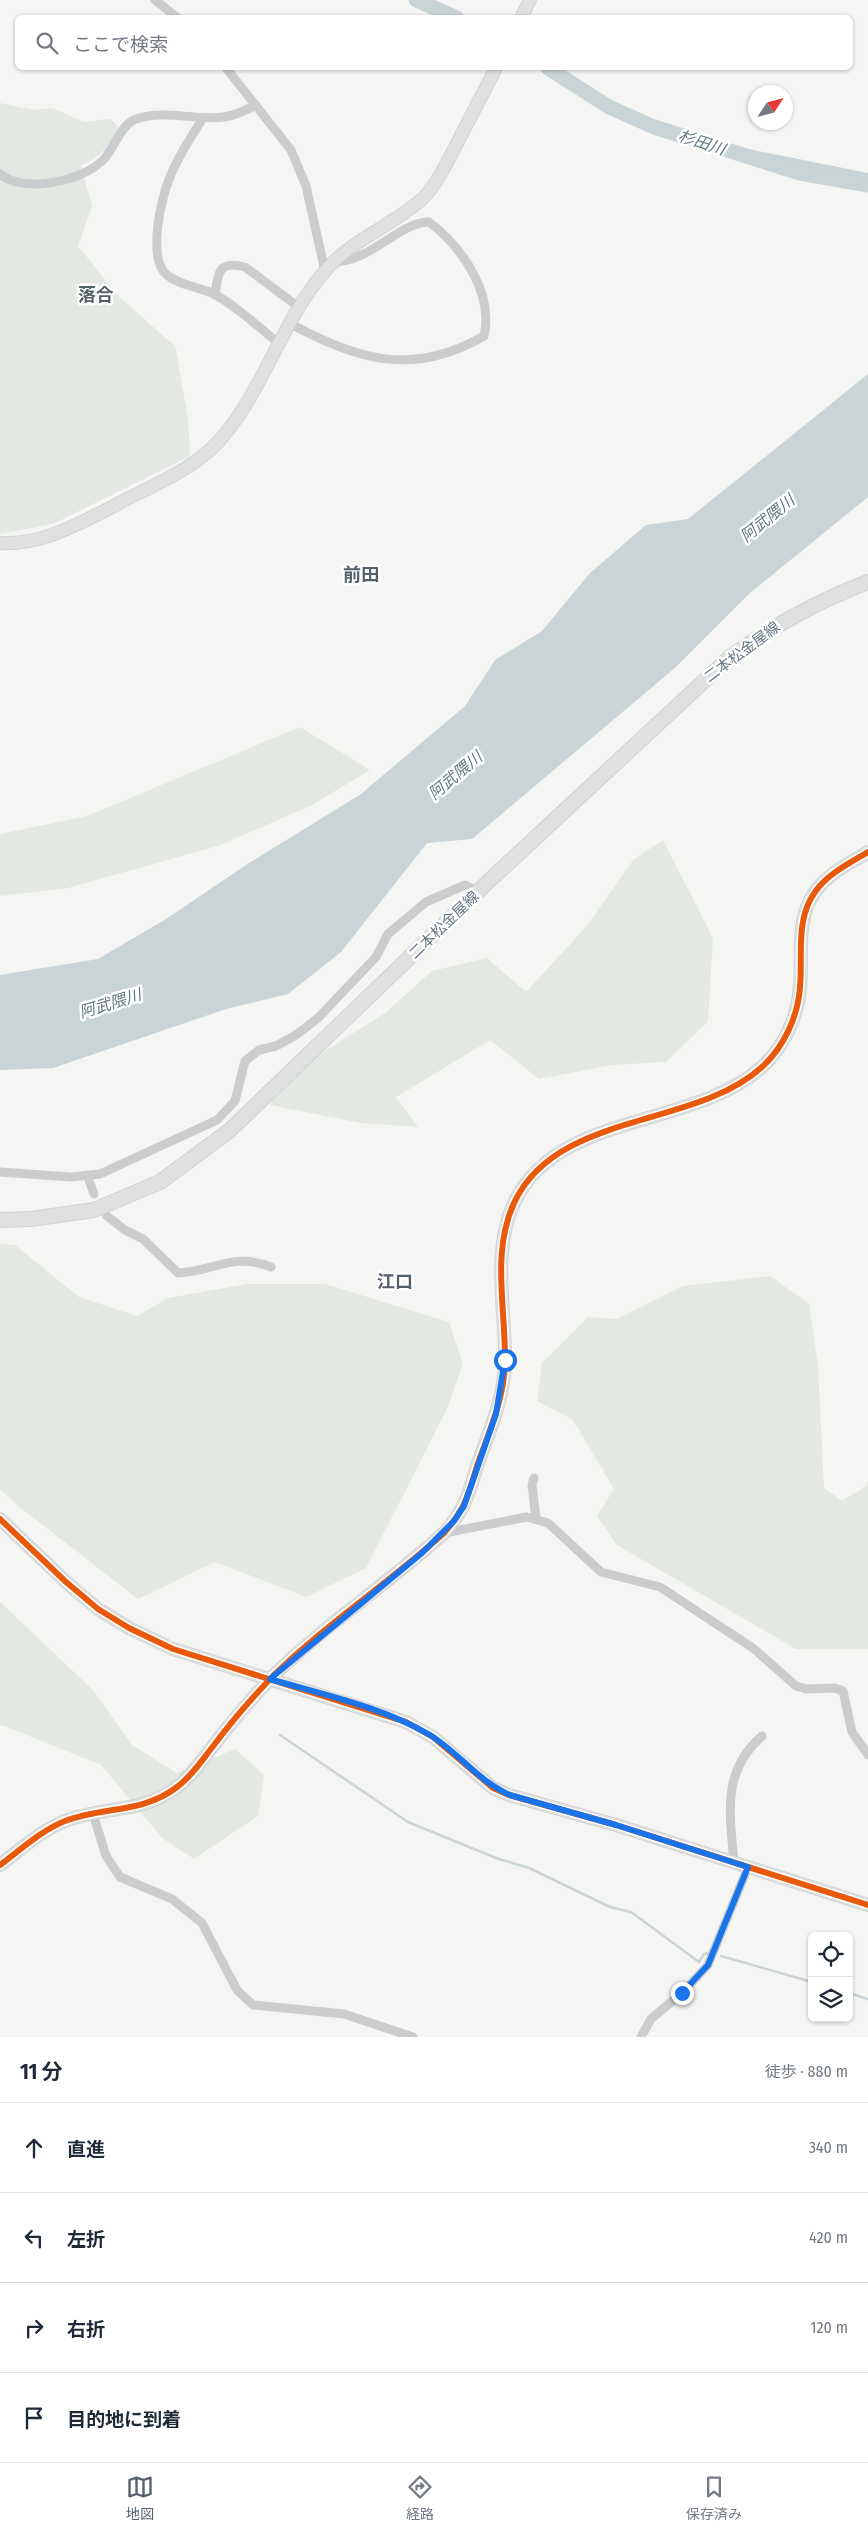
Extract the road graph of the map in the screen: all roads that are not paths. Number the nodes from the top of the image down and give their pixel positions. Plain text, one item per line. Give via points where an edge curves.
1 (155, 0) edge
2 (529, 3) edge
3 (174, 15) edge
4 (523, 15) edge
5 (228, 70) edge
6 (495, 70) edge
7 (256, 105) junction
8 (204, 118) junction
9 (0, 174) edge
10 (329, 266) junction
11 (215, 295) junction
12 (300, 308) junction
13 (291, 324) junction
14 (280, 344) junction
15 (0, 543) edge
16 (868, 582) edge
17 (868, 852) edge
18 (478, 892) junction
19 (0, 1172) edge
20 (87, 1175) junction
21 (94, 1194) dead end
22 (107, 1216) dead end
23 (0, 1220) edge
24 (271, 1268) dead end
25 (534, 1478) dead end
26 (536, 1519) junction
27 (0, 1520) edge
28 (444, 1533) junction
29 (270, 1679) junction
30 (762, 1736) dead end
31 (868, 1755) edge
32 (94, 1814) junction
33 (734, 1863) junction
34 (0, 1866) edge
35 (748, 1867) junction
36 (868, 1905) edge
37 (413, 2037) edge
38 (641, 2037) edge

1 - 3 street
2 - 4 street
5 - 7 street
6 - 10 street via 442,171 424,198
7 - 8 street via 224,117
7 - 10 street via 291,150 306,186
8 - 9 street via 152,115 134,119 127,124 102,161 79,176 50,184 20,183
8 - 11 street via 181,152 169,179 161,206 156,257 168,276
10 - 12 street
10 - 13 street via 353,260 414,226 429,222 443,232 465,258 480,289 486,314 484,336 449,353 430,358 371,358 326,343
11 - 12 street via 220,270 225,265 234,264 245,267
11 - 14 street
12 - 13 street
13 - 14 street
14 - 15 street via 218,442 189,464 66,531 26,542
16 - 18 main road, 二本松金屋線 via 779,623 730,657
17 - 28 street via 826,879 809,902 801,936 798,1004 786,1035 763,1066 732,1088 567,1148 536,1171 523,1187 509,1216 502,1246 505,1360 501,1394 464,1506
18 - 20 street via 465,885 426,902 407,916 388,934 376,957 318,1018 296,1035 260,1050 245,1061 239,1093 217,1120 113,1169
18 - 23 main road, 二本松金屋線 via 229,1131 160,1182 94,1210 31,1220
19 - 20 street via 71,1177
20 - 21 street
22 - 24 street via 143,1239 178,1272 238,1260 257,1262
25 - 26 street
26 - 28 street via 518,1518
26 - 31 street via 548,1523 601,1572 660,1587 753,1648 796,1686 843,1691 852,1732
27 - 29 street via 72,1587 129,1628 173,1649
28 - 29 street
29 - 32 street via 177,1787 157,1799 131,1808
29 - 33 street via 406,1722 432,1737 493,1788 510,1795
30 - 33 street via 745,1753 729,1798
32 - 34 street via 64,1821
32 - 37 street via 106,1856 120,1877 172,1899 202,1923 245,2000 253,2005 344,2014
33 - 35 street
35 - 36 street
35 - 38 street via 708,1965 682,1993 651,2018

